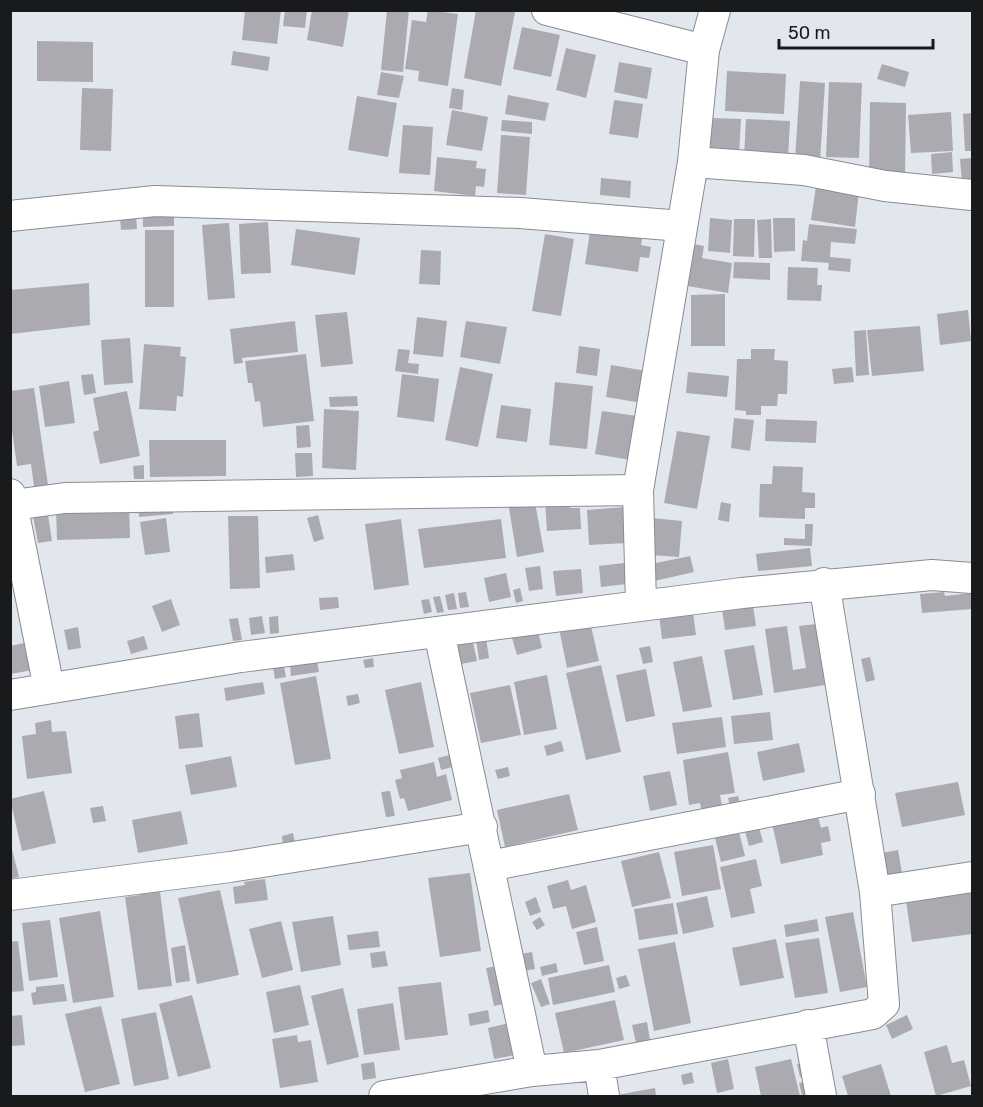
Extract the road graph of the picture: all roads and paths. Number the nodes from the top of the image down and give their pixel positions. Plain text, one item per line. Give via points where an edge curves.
1 (547, 10) edge
2 (716, 10) edge
3 (704, 50) junction
4 (693, 162) junction
5 (972, 195) edge
6 (10, 216) edge
7 (682, 226) junction
8 (638, 490) junction
9 (12, 499) edge
10 (972, 578) edge
11 (824, 583) junction
12 (641, 605) junction
13 (439, 632) junction
14 (49, 688) junction
15 (10, 695) edge
16 (860, 794) junction
17 (482, 827) junction
18 (489, 866) junction
19 (972, 877) edge
20 (875, 892) junction
21 (10, 895) edge
22 (808, 1025) junction
23 (599, 1065) junction
24 (532, 1071) junction
25 (384, 1096) edge
26 (603, 1096) edge
27 (821, 1096) edge

1 - 3 street
2 - 3 street
3 - 4 street
4 - 5 street via 804,170 885,186
4 - 7 street
6 - 7 street via 155,201 520,213
7 - 8 street
8 - 9 street
8 - 12 street
9 - 14 street
10 - 11 street via 932,575
11 - 12 street
11 - 16 street
12 - 13 street
13 - 14 street via 241,657
13 - 17 street
14 - 15 street
16 - 18 street
16 - 20 street
17 - 18 street
17 - 21 street via 230,867
18 - 24 street
19 - 20 street
20 - 22 street via 884,1004 873,1014
22 - 23 street
22 - 27 street
23 - 24 street
23 - 26 street
24 - 25 street

